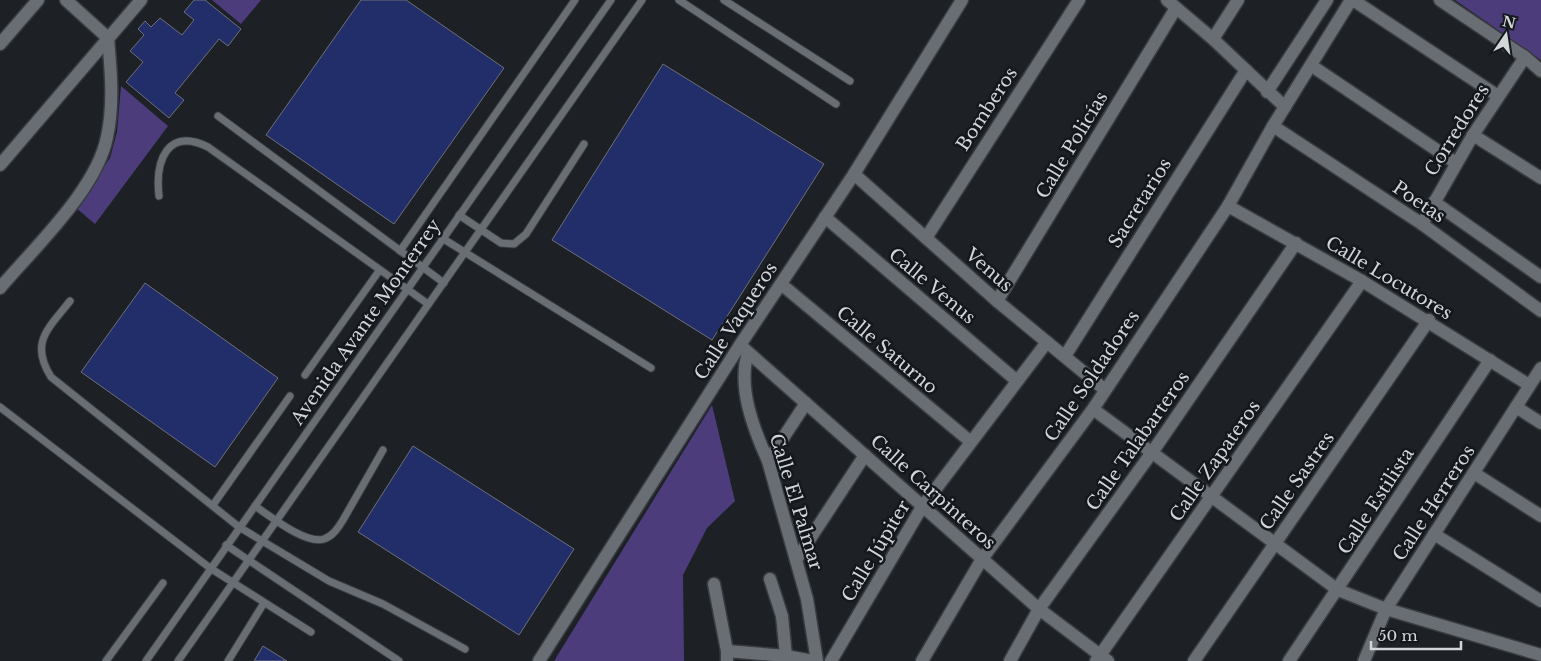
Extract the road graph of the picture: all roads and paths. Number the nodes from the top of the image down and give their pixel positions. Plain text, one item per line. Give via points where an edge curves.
1 (38, 0) edge
2 (66, 0) edge
3 (141, 0) edge
4 (575, 0) edge
5 (611, 0) edge
6 (642, 0) edge
7 (679, 0) edge
8 (724, 0) edge
9 (962, 0) edge
10 (1080, 0) edge
11 (1238, 0) edge
12 (1328, 0) edge
13 (1352, 0) edge
14 (1440, 0) edge
15 (1171, 4) edge
16 (108, 38) junction
17 (1213, 39) junction
18 (0, 44) edge
19 (1525, 57) junction
20 (1312, 66) junction
21 (1246, 70) junction
22 (1541, 71) edge
23 (850, 81) dead end
24 (1267, 92) junction
25 (1498, 96) junction
26 (836, 104) dead end
27 (1285, 107) junction
28 (218, 116) dead end
29 (1273, 126) junction
30 (1473, 135) junction
31 (584, 144) dead end
32 (1456, 163) junction
33 (0, 165) edge
34 (854, 174) junction
35 (1541, 178) edge
36 (159, 196) dead end
37 (1434, 202) junction
38 (1228, 206) junction
39 (459, 215) junction
40 (825, 217) junction
41 (1422, 224) junction
42 (480, 229) junction
43 (442, 238) junction
44 (926, 238) junction
45 (1296, 243) junction
46 (400, 251) junction
47 (465, 253) junction
48 (422, 267) junction
49 (379, 271) junction
50 (1541, 278) edge
51 (1362, 281) junction
52 (444, 283) junction
53 (781, 284) junction
54 (0, 288) edge
55 (406, 289) junction
56 (70, 301) dead end
57 (997, 301) junction
58 (428, 304) junction
59 (1541, 311) edge
60 (1429, 320) junction
61 (1047, 342) junction
62 (744, 349) junction
63 (1065, 356) junction
64 (1490, 360) junction
65 (651, 368) dead end
66 (1541, 368) edge
67 (304, 375) dead end
68 (1017, 381) junction
69 (1529, 385) junction
70 (1104, 389) junction
71 (290, 396) dead end
72 (806, 403) junction
73 (0, 407) edge
74 (1516, 407) junction
75 (1093, 409) junction
76 (1541, 423) edge
77 (971, 442) junction
78 (383, 450) dead end
79 (1154, 452) junction
80 (865, 455) junction
81 (768, 461) junction
82 (1474, 474) junction
83 (1212, 497) junction
84 (213, 505) junction
85 (256, 506) junction
86 (922, 507) junction
87 (1541, 516) edge
88 (276, 520) junction
89 (239, 527) junction
90 (1434, 534) junction
91 (262, 540) junction
92 (1275, 544) junction
93 (226, 545) junction
94 (982, 559) junction
95 (796, 560) junction
96 (248, 561) junction
97 (210, 568) junction
98 (770, 579) dead end
99 (163, 582) dead end
100 (232, 584) junction
101 (714, 584) dead end
102 (1338, 590) junction
103 (1541, 601) edge
104 (264, 603) junction
105 (1040, 609) junction
106 (1386, 609) junction
107 (311, 632) dead end
108 (465, 650) dead end
109 (1541, 655) edge
110 (727, 656) edge
111 (786, 656) junction
112 (1101, 659) edge
113 (106, 661) edge
114 (146, 661) edge
115 (178, 661) edge
116 (228, 661) edge
117 (399, 661) edge
118 (539, 661) edge
119 (815, 661) edge
120 (831, 661) edge
121 (922, 661) edge
122 (1010, 661) edge
123 (1194, 661) edge
124 (1289, 661) edge
125 (1364, 661) edge

1 - 18 street
2 - 16 street
3 - 16 street
4 - 46 lane
5 - 39 lane, Avenida Avante Monterrey
6 - 42 lane
7 - 26 lane
8 - 23 lane
9 - 34 street, Calle Vaqueros
10 - 44 street, Bomberos
11 - 17 street
12 - 24 street
13 - 20 street, Calle Soldadores
13 - 25 street
14 - 19 street
15 - 17 street
15 - 57 street, Calle Policías
16 - 33 street
16 - 54 street via 111,104 102,153 82,192
17 - 21 street
19 - 22 street
19 - 25 street, Corredores
20 - 27 street, Calle Soldadores
20 - 32 street
21 - 24 street
21 - 63 street, Sacretarios
24 - 27 street
25 - 30 street, Corredores
27 - 29 street, Calle Soldadores
28 - 46 lane
29 - 38 street, Calle Soldadores
29 - 41 street, Poetas
30 - 32 street, Corredores
30 - 35 street
31 - 42 lane via 521,240 507,244
32 - 37 street, Corredores
34 - 40 street, Calle Vaqueros
34 - 44 street, Venus
36 - 49 lane via 159,169 169,146 177,142 198,142
37 - 41 street, Corredores
37 - 50 street
38 - 45 street, Calle Locutores
38 - 70 street, Calle Soldadores
39 - 42 lane
39 - 43 lane, Avenida Avante Monterrey
40 - 53 street, Calle Vaqueros
40 - 68 street, Calle Venus
41 - 59 street, Poetas
42 - 47 lane
43 - 47 lane
43 - 48 lane, Avenida Avante Monterrey
44 - 57 street, Venus
45 - 51 street, Calle Locutores
45 - 79 street, Calle Talabarteros
46 - 48 lane
47 - 52 lane
47 - 65 lane
48 - 52 lane
48 - 55 lane, Avenida Avante Monterrey
49 - 55 lane
49 - 67 lane
51 - 60 street, Calle Locutores
51 - 83 street, Calle Zapateros
52 - 58 lane
53 - 62 street, Calle Vaqueros
53 - 77 street, Calle Saturno
55 - 58 lane
55 - 85 lane, Avenida Avante Monterrey
56 - 84 lane via 40,344 44,365 51,377
57 - 61 street, Venus
58 - 88 lane
60 - 64 street, Calle Locutores
60 - 92 street, Calle Sastres
61 - 63 street, Venus
61 - 68 street, Calle Júpiter
62 - 72 street, Calle Carpinteros
62 - 81 street, Calle El Palmar via 748,399
62 - 118 street, Calle Vaqueros
63 - 70 street, Venus
64 - 69 street, Calle Locutores
64 - 102 street, Calle Estilista
66 - 69 street, Calle Herreros
68 - 77 street, Calle Júpiter
69 - 74 street, Calle Herreros
70 - 75 street, Calle Soldadores
71 - 84 lane
72 - 80 street, Calle Carpinteros
72 - 81 street
73 - 97 lane
74 - 76 street
74 - 82 street, Calle Herreros
75 - 79 street
75 - 94 street, Calle Soldadores
77 - 86 street, Calle Júpiter
78 - 88 lane via 343,520 325,539 310,539
79 - 83 street
79 - 105 street, Calle Talabarteros
80 - 86 street, Calle Carpinteros
80 - 95 street
81 - 95 street, Calle El Palmar
82 - 87 street
82 - 90 street, Calle Herreros
83 - 92 street
83 - 112 street, Calle Zapateros
84 - 89 lane
85 - 88 lane
85 - 89 lane, Avenida Avante Monterrey
86 - 94 street, Calle Carpinteros
86 - 120 street, Calle Júpiter
88 - 91 lane
89 - 91 lane
89 - 93 lane, Avenida Avante Monterrey
90 - 103 street
90 - 106 street, Calle Herreros
91 - 96 lane
91 - 108 lane via 329,581 383,604
92 - 102 street
92 - 123 street, Calle Sastres
93 - 96 lane
93 - 97 lane, Avenida Avante Monterrey
94 - 105 street, Calle Carpinteros
94 - 121 street, Calle Soldadores
95 - 119 street, Calle El Palmar via 807,599
96 - 100 lane
96 - 117 lane
97 - 100 lane
97 - 114 lane, Avenida Avante Monterrey
98 - 111 street via 782,616
99 - 113 lane
100 - 104 lane
100 - 115 lane
101 - 110 street
102 - 106 street
102 - 124 street, Calle Estilista
104 - 107 lane
104 - 116 lane
105 - 112 street, Calle Carpinteros
105 - 122 street, Calle Talabarteros
106 - 109 street
106 - 125 street, Calle Herreros
110 - 111 street
111 - 119 street

